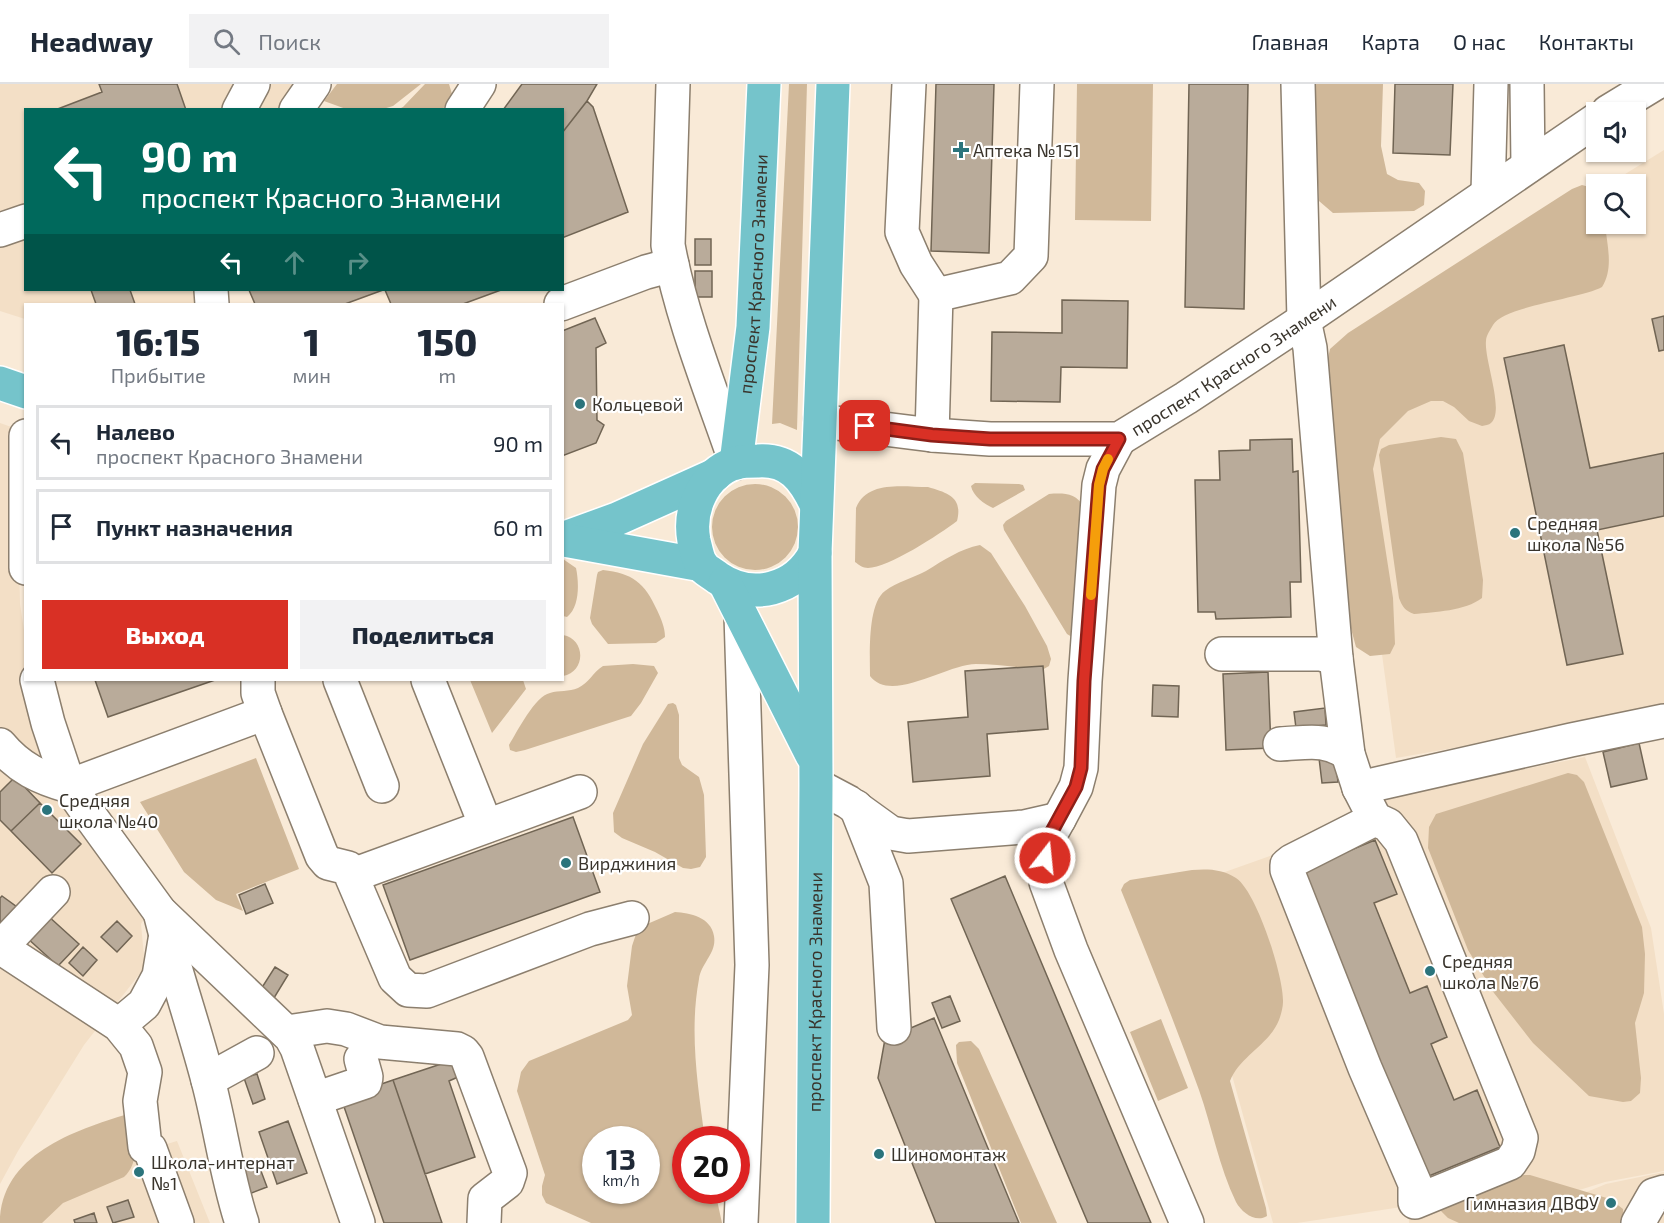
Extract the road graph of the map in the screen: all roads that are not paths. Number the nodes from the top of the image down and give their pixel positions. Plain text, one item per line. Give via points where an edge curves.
1 (254, 84) edge
2 (314, 84) edge
3 (479, 84) edge
4 (673, 84) edge
5 (764, 84) edge
6 (833, 84) edge
7 (909, 84) edge
8 (1036, 84) edge
9 (1298, 84) edge
10 (1491, 84) edge
11 (1527, 84) edge
12 (1654, 84) edge
13 (1624, 102) edge
14 (240, 108) edge
15 (297, 108) edge
16 (463, 108) edge
17 (1586, 127) edge
18 (1528, 166) junction
19 (1488, 194) junction
20 (24, 222) edge
21 (0, 230) edge
22 (672, 265) junction
23 (936, 295) junction
24 (564, 303) edge
25 (1304, 320) junction
26 (0, 383) edge
27 (24, 391) edge
28 (820, 421) junction
29 (932, 435) junction
30 (1119, 439) junction
31 (727, 468) junction
32 (816, 504) junction
33 (564, 538) edge
34 (564, 539) edge
35 (815, 553) junction
36 (713, 574) junction
37 (741, 615) junction
38 (1222, 654) dead end
39 (1336, 658) junction
40 (38, 681) edge
41 (258, 681) edge
42 (340, 681) edge
43 (428, 681) edge
44 (265, 713) junction
45 (1664, 721) edge
46 (1280, 744) dead end
47 (0, 745) edge
48 (1348, 754) junction
49 (816, 774) junction
50 (69, 786) junction
51 (382, 786) dead end
52 (1359, 788) junction
53 (580, 792) dead end
54 (856, 807) junction
55 (1059, 819) junction
56 (1375, 819) junction
57 (486, 826) junction
58 (891, 833) junction
59 (352, 875) junction
60 (53, 892) dead end
61 (632, 918) dead end
62 (163, 924) junction
63 (0, 947) edge
64 (119, 1025) junction
65 (287, 1032) junction
66 (256, 1053) dead end
67 (361, 1059) dead end
68 (208, 1080) junction
69 (315, 1099) junction
70 (1664, 1192) edge
71 (177, 1223) edge
72 (242, 1223) edge
73 (358, 1223) edge
74 (484, 1223) edge
75 (741, 1223) edge
76 (813, 1223) edge
77 (1187, 1223) edge
78 (1638, 1223) edge

1 - 14 street
2 - 15 street
3 - 16 street
4 - 22 street via 668,244
5 - 31 main road, проспект Красного Знамени via 753,327
6 - 28 main road, проспект Красного Знамени
7 - 23 street via 902,232
8 - 23 street via 1031,256 1010,278
9 - 25 street
10 - 19 street
11 - 18 street
12 - 13 street
17 - 18 street, проспект Красного Знамени
18 - 19 street, проспект Красного Знамени
19 - 25 street, проспект Красного Знамени
20 - 21 street
22 - 24 street
22 - 31 street
23 - 29 street
25 - 30 street, проспект Красного Знамени
25 - 39 street via 1310,348
26 - 27 main road
28 - 29 street, проспект Красного Знамени
28 - 32 main road, проспект Красного Знамени
29 - 30 street, проспект Красного Знамени
30 - 55 street via 1099,485 1081,768
31 - 32 main road via 761,460 781,465 805,482
31 - 33 main road via 617,519
31 - 36 main road, проспект Красного Знамени via 708,483 693,513 693,533
32 - 35 main road, проспект Красного Знамени
34 - 36 main road
35 - 36 main road via 795,578 760,591 743,590
35 - 49 main road, проспект Красного Знамени
36 - 37 main road, проспект Красного Знамени
37 - 49 main road, проспект Красного Знамени
37 - 75 street via 752,954
38 - 39 street via 1321,654
39 - 48 street
40 - 50 street
41 - 44 street
42 - 51 street
43 - 57 street
44 - 50 street
44 - 59 street via 322,856 348,868
45 - 52 street
46 - 48 street via 1323,742
47 - 50 street via 25,769
48 - 52 street
49 - 54 street
49 - 76 main road, проспект Красного Знамени
50 - 62 street
52 - 56 street
53 - 57 street
54 - 58 street
54 - 58 street via 886,883 902,1017 903,881
55 - 58 street via 1024,826 908,836
55 - 77 street via 1045,844 1046,882
56 - 56 street via 1292,861 1287,870 1415,1184 1415,1202 1510,1163 1521,1138 1401,841 1388,825
57 - 59 street
59 - 61 street via 395,978 408,990 427,991 590,929
60 - 63 street
62 - 64 street via 159,976 144,1004
62 - 65 street
62 - 68 street
63 - 64 street
64 - 71 street via 136,1046 145,1072 140,1101 145,1147 150,1149
65 - 69 street via 297,1048
65 - 74 street via 327,1026 380,1042 463,1052 510,1173 507,1182 484,1199
66 - 68 street
67 - 69 street via 365,1082
68 - 72 street
69 - 73 street
70 - 78 street via 1654,1196

